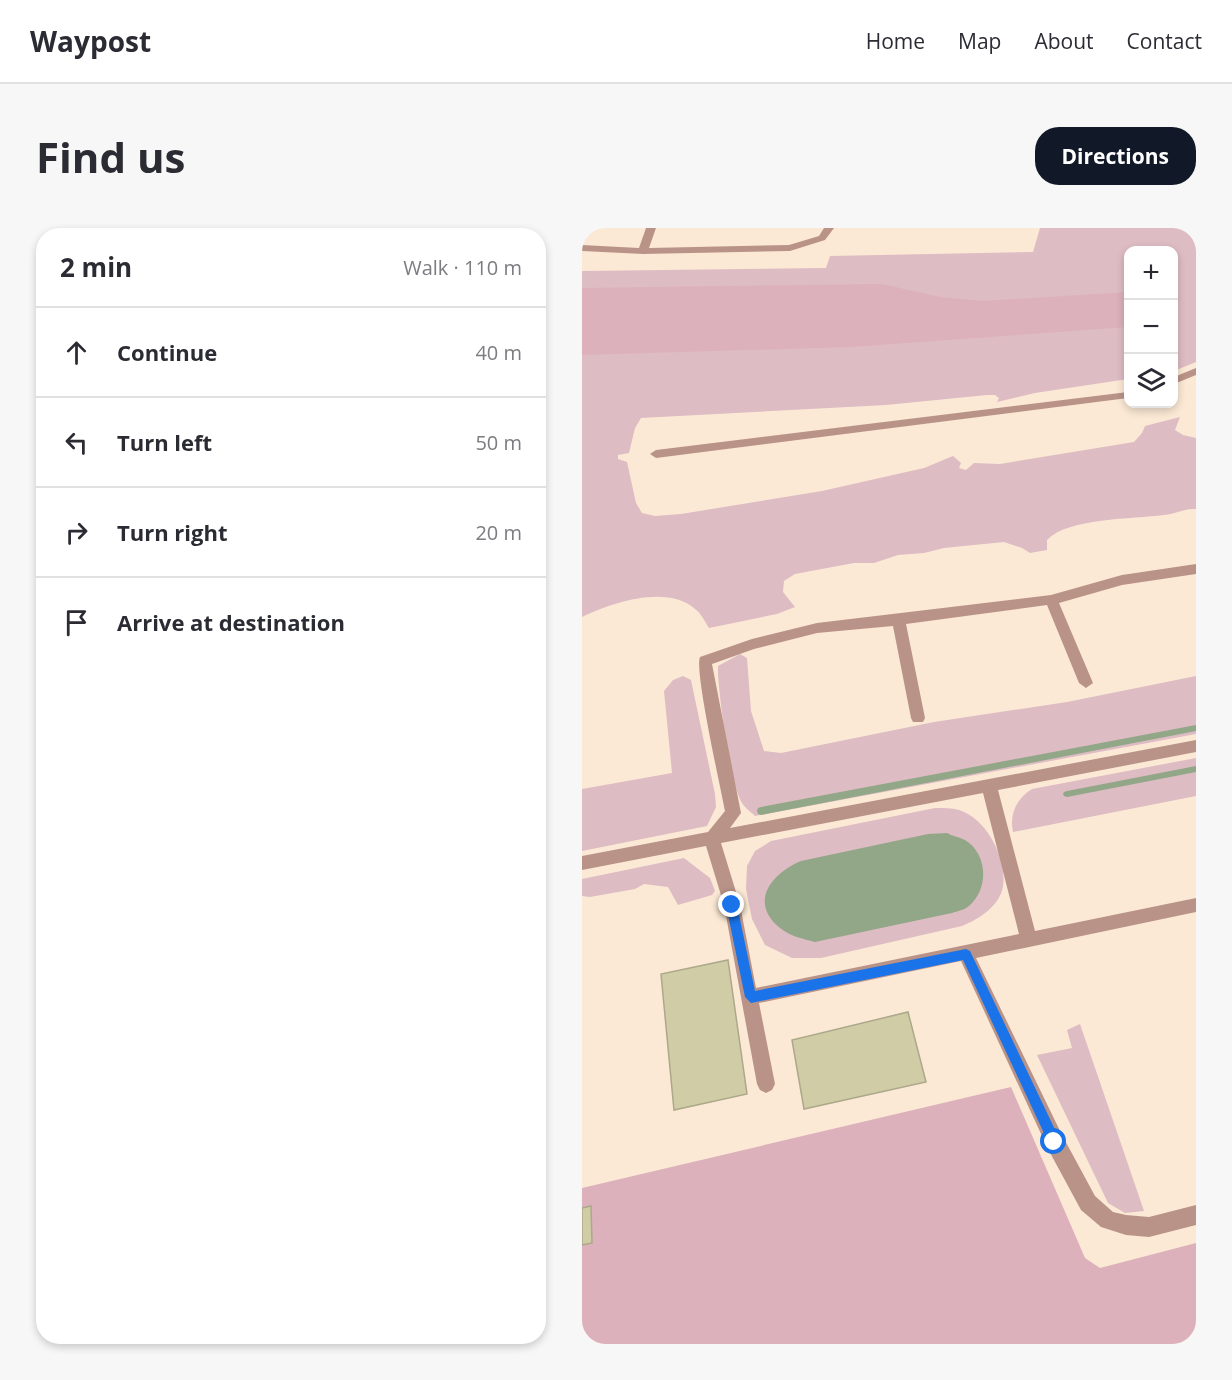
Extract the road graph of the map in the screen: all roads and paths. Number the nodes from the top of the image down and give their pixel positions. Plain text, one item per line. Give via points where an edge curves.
1 (651, 228) edge
2 (829, 228) edge
3 (582, 248) edge
4 (643, 250) junction
5 (1196, 371) edge
6 (1178, 379) edge
7 (1124, 396) edge
8 (656, 454) dead end
9 (1196, 569) edge
10 (1051, 600) junction
11 (899, 620) junction
12 (1086, 683) dead end
13 (918, 718) dead end
14 (1196, 746) edge
15 (989, 786) junction
16 (712, 839) junction
17 (582, 863) edge
18 (1196, 905) edge
19 (1029, 940) junction
20 (966, 954) junction
21 (751, 997) junction
22 (766, 1084) dead end
23 (1196, 1215) edge

1 - 4 lane
2 - 4 lane via 822,238 790,248
3 - 4 lane
5 - 6 lane
7 - 8 lane
9 - 10 lane via 1122,580
10 - 11 lane
10 - 12 lane
11 - 13 lane
11 - 16 lane via 817,627 705,661 733,813
14 - 15 lane
15 - 16 lane
15 - 19 lane
16 - 17 lane
16 - 21 lane via 732,905
18 - 19 lane
19 - 20 lane
20 - 21 lane
20 - 23 lane via 1054,1142 1088,1203 1108,1220 1126,1226 1149,1227
21 - 22 lane

